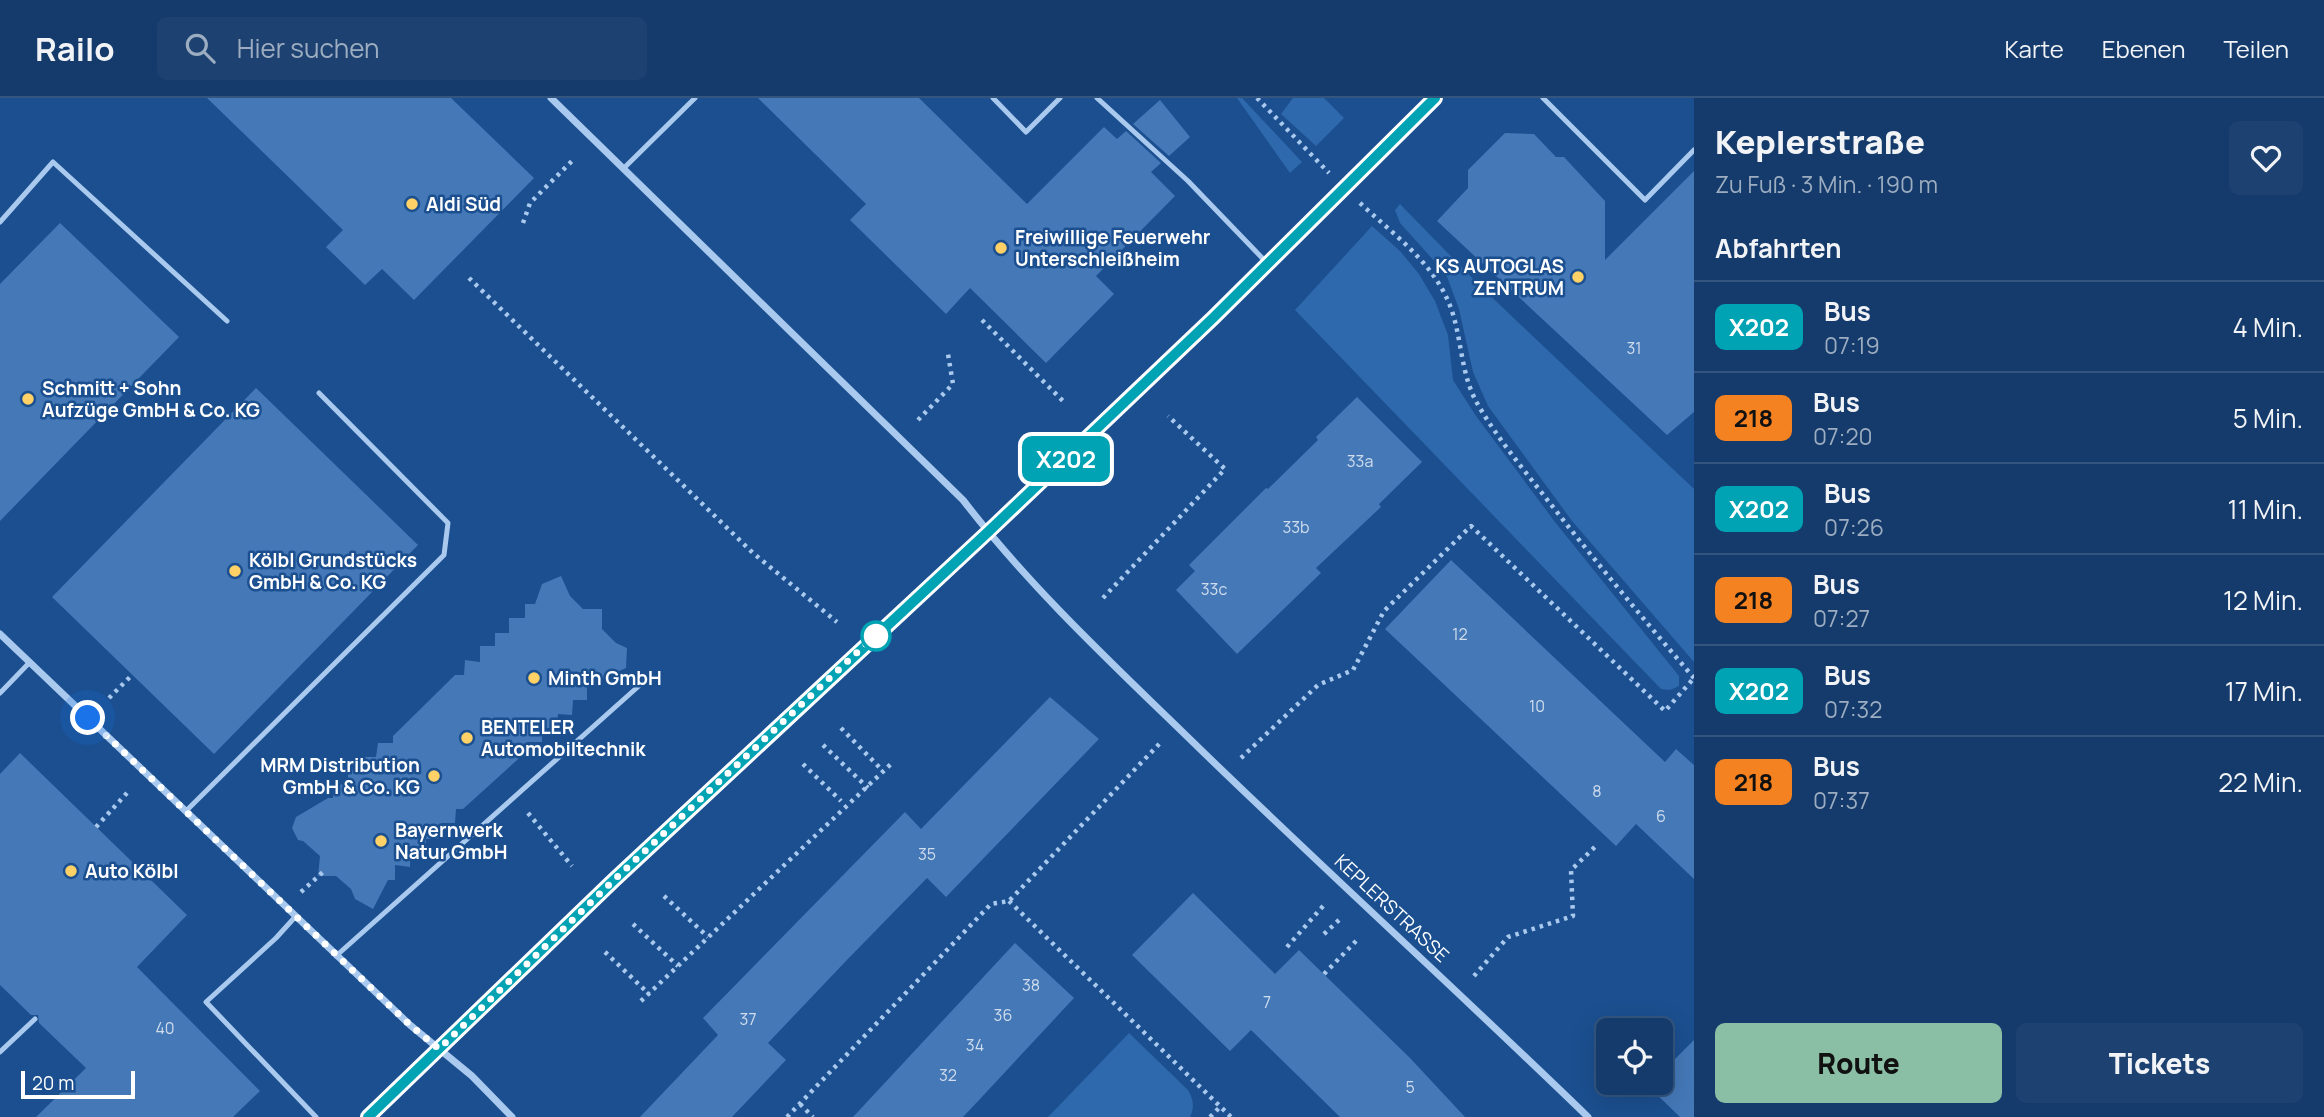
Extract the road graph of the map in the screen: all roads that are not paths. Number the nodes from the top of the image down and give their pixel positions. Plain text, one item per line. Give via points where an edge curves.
1 (551, 98) edge
2 (695, 98) edge
3 (993, 98) edge
4 (1060, 98) edge
5 (1097, 98) edge
6 (1435, 98) edge
7 (1543, 98) edge
8 (1694, 150) edge
9 (624, 168) junction
10 (0, 222) edge
11 (1268, 264) junction
12 (227, 321) dead end
13 (320, 393) dead end
14 (988, 532) junction
15 (0, 634) edge
16 (30, 662) junction
17 (650, 676) dead end
18 (0, 693) edge
19 (186, 811) junction
20 (296, 916) junction
21 (337, 956) junction
22 (35, 1019) dead end
23 (439, 1049) junction
24 (0, 1052) edge
25 (316, 1117) edge
26 (368, 1117) edge
27 (512, 1117) edge
28 (1588, 1117) edge

1 - 9 street, KEPLERSTRASSE
2 - 9 lane
3 - 4 lane via 1026,132
5 - 11 lane via 1188,181
6 - 11 street
7 - 8 lane via 1645,200
9 - 14 street, KEPLERSTRASSE via 963,500
10 - 12 lane via 53,162
11 - 14 street
13 - 19 lane via 448,523 444,555
14 - 23 street
14 - 28 street, KEPLERSTRASSE via 1013,564 1176,726
15 - 16 street
16 - 18 lane
16 - 19 street
17 - 21 lane
19 - 20 street
20 - 21 street
20 - 25 lane via 206,1002
21 - 23 street
22 - 24 lane
23 - 26 street
23 - 27 street

